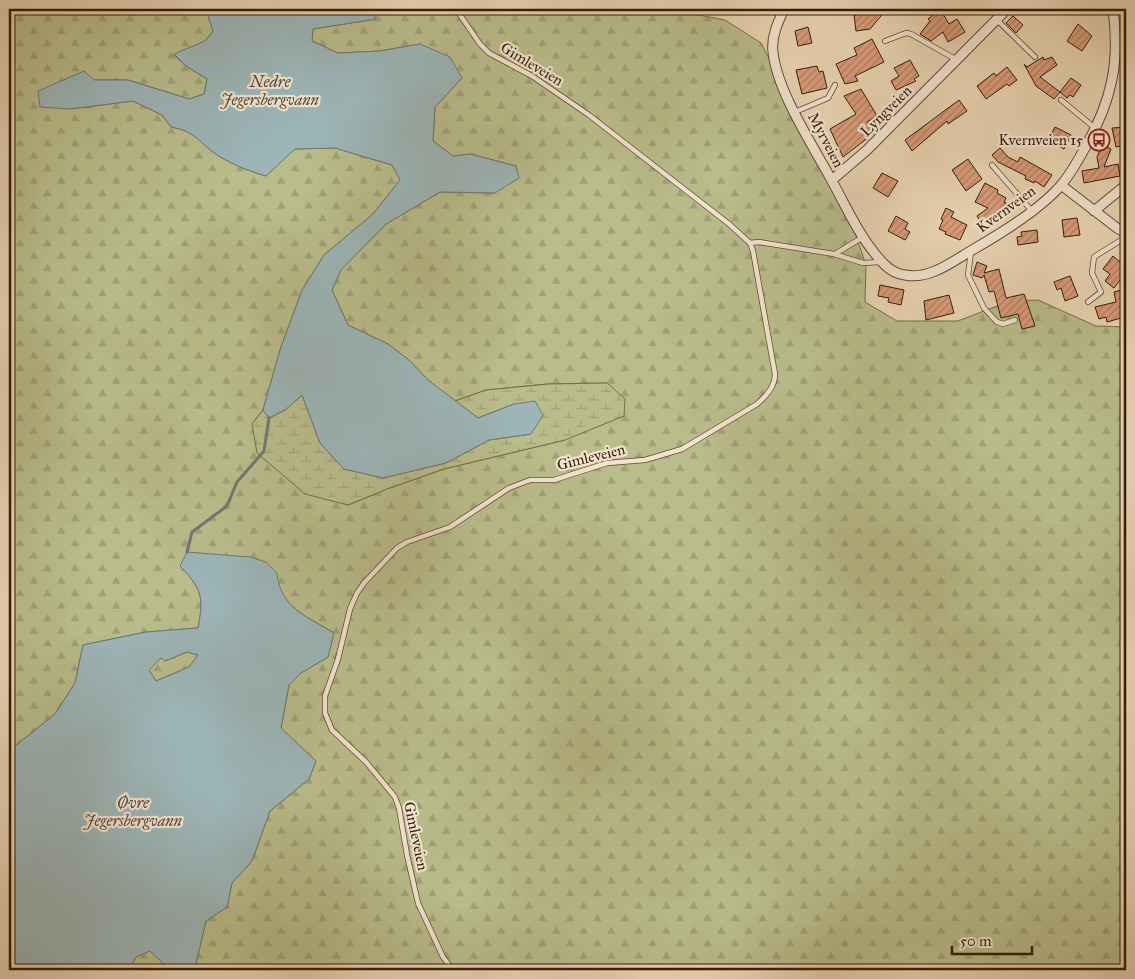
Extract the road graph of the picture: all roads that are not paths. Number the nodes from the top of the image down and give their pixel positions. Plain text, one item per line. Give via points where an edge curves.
1 (456, 9) edge
2 (784, 9) edge
3 (1007, 9) edge
4 (1113, 9) edge
5 (997, 20) junction
6 (885, 41) dead end
7 (1034, 57) dead end
8 (958, 60) junction
9 (835, 85) dead end
10 (1061, 100) dead end
11 (795, 112) junction
12 (1096, 129) junction
13 (992, 164) dead end
14 (832, 180) junction
15 (1061, 185) junction
16 (1126, 185) edge
17 (1031, 210) junction
18 (1094, 211) junction
19 (1126, 233) edge
20 (864, 236) junction
21 (1126, 237) edge
22 (750, 243) junction
23 (971, 250) junction
24 (834, 254) junction
25 (882, 262) junction
26 (1088, 302) dead end
27 (1015, 320) dead end
28 (453, 970) edge

1 - 22 lane, Gimleveien via 489,53 532,76 589,115
2 - 11 street, Myrveien via 774,34 772,51
3 - 5 street, Lyngveien
4 - 12 street, Kvernveien via 1116,47 1113,80
5 - 7 lane
5 - 8 street, Lyngveien
6 - 8 lane via 911,34
8 - 14 street, Lyngveien
9 - 11 lane, Myrveien via 828,98
10 - 12 lane
11 - 14 street, Myrveien
12 - 15 street, Kvernveien
13 - 17 lane
14 - 20 street, Kvernveien
15 - 17 street, Kvernveien
15 - 18 street
16 - 18 street
17 - 23 street, Kvernveien
18 - 19 street
20 - 24 lane
20 - 25 street, Kvernveien
21 - 26 lane via 1094,257 1092,273 1101,292
22 - 24 lane
22 - 28 lane, Gimleveien via 775,374 775,381 757,404 682,449 645,460 607,463 554,480 530,480 509,488 450,527 397,548 364,583 353,600 326,696 325,713 332,730 366,762 395,797 418,903 443,957
23 - 25 street, Kvernveien via 934,271 915,276 897,273
23 - 27 lane via 968,275 984,308 1002,324
24 - 25 lane via 863,263

